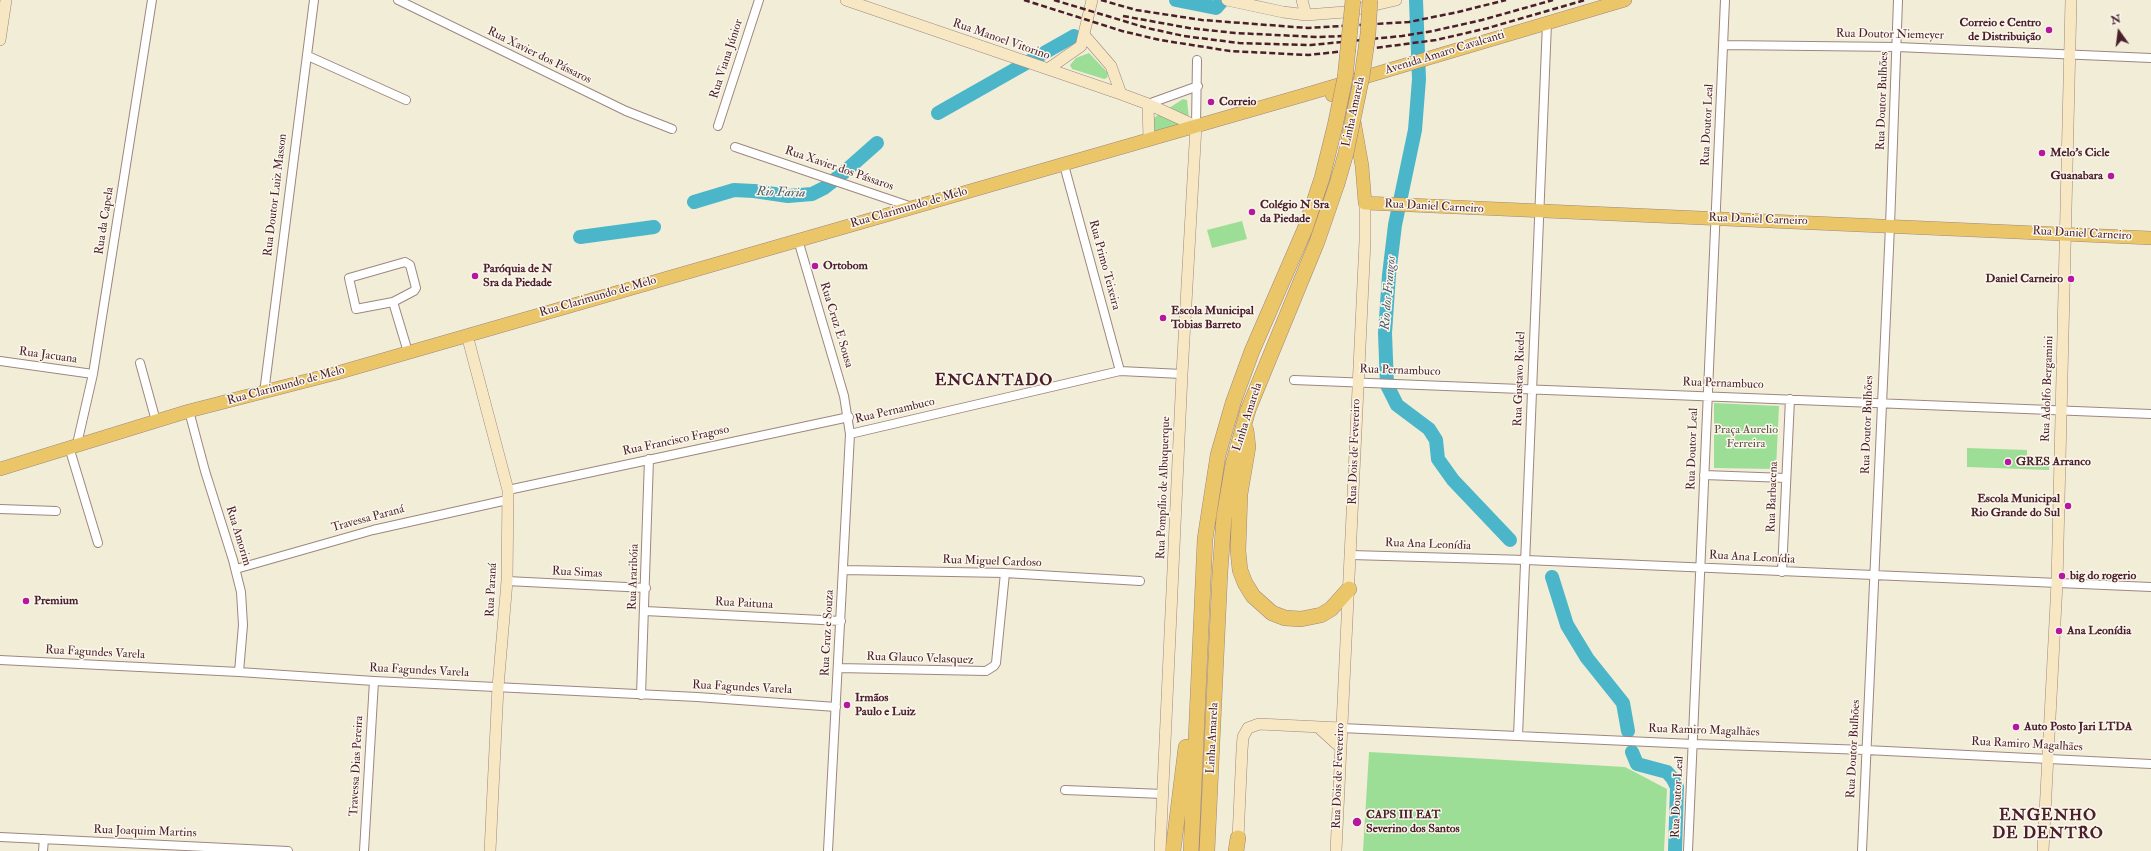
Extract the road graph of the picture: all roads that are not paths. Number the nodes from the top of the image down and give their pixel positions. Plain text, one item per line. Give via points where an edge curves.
1 (6, 0) edge
2 (152, 0) edge
3 (314, 0) edge
4 (398, 0) edge
5 (759, 0) edge
6 (846, 0) edge
7 (1092, 0) edge
8 (1227, 0) edge
9 (1302, 0) edge
10 (1353, 0) edge
11 (1370, 0) edge
12 (1396, 0) edge
13 (1625, 0) edge
14 (1725, 0) edge
15 (1898, 0) edge
16 (2071, 0) edge
17 (1306, 15) junction
18 (1547, 23) junction
19 (1085, 36) junction
20 (0, 40) edge
21 (1724, 45) junction
22 (1897, 46) junction
23 (2069, 54) junction
24 (308, 56) junction
25 (2151, 58) edge
26 (1197, 60) dead end
27 (1418, 61) junction
28 (1048, 69) junction
29 (1198, 86) junction
30 (1121, 94) junction
31 (1304, 95) junction
32 (406, 100) dead end
33 (1148, 104) junction
34 (1351, 104) junction
35 (718, 126) dead end
36 (1196, 126) junction
37 (672, 129) dead end
38 (1149, 139) junction
39 (738, 147) dead end
40 (1064, 165) junction
41 (1365, 203) junction
42 (912, 207) junction
43 (1538, 212) junction
44 (1716, 218) junction
45 (1890, 226) junction
46 (2066, 233) junction
47 (2151, 238) edge
48 (798, 240) junction
49 (393, 302) junction
50 (467, 334) junction
51 (408, 352) junction
52 (0, 361) edge
53 (140, 363) dead end
54 (1120, 371) junction
55 (93, 374) junction
56 (1182, 374) junction
57 (1294, 380) dead end
58 (1358, 381) junction
59 (1532, 389) junction
60 (264, 393) junction
61 (1707, 396) junction
62 (1790, 399) junction
63 (1881, 402) junction
64 (2061, 410) junction
65 (189, 411) junction
66 (2151, 414) edge
67 (849, 417) junction
68 (1246, 417) junction
69 (156, 421) junction
70 (850, 434) junction
71 (73, 446) junction
72 (649, 458) junction
73 (0, 469) edge
74 (1704, 475) junction
75 (1786, 478) junction
76 (508, 495) junction
77 (0, 509) edge
78 (56, 511) dead end
79 (98, 543) dead end
80 (1351, 555) junction
81 (1526, 560) junction
82 (1701, 568) junction
83 (236, 569) junction
84 (844, 570) junction
85 (1782, 572) junction
86 (1005, 573) junction
87 (1875, 575) junction
88 (507, 581) junction
89 (1140, 581) dead end
90 (2057, 583) junction
91 (2151, 587) edge
92 (646, 588) junction
93 (1349, 590) junction
94 (645, 611) junction
95 (841, 622) junction
96 (0, 660) edge
97 (838, 668) junction
98 (239, 672) junction
99 (374, 682) junction
100 (1197, 684) junction
101 (498, 687) junction
102 (641, 696) junction
103 (836, 707) junction
104 (1318, 727) junction
105 (1342, 728) junction
106 (1518, 736) junction
107 (1693, 744) junction
108 (1341, 748) junction
109 (1866, 750) junction
110 (2048, 760) junction
111 (2151, 764) edge
112 (1065, 790) dead end
113 (1163, 794) junction
114 (0, 837) edge
115 (44, 839) junction
116 (147, 847) edge
117 (1237, 847) edge
118 (248, 850) edge
119 (43, 851) edge
120 (288, 851) edge
121 (364, 851) edge
122 (490, 851) edge
123 (828, 851) edge
124 (1160, 851) edge
125 (1173, 851) edge
126 (1191, 851) edge
127 (1207, 851) edge
128 (1336, 851) edge
129 (1688, 851) edge
130 (1862, 851) edge
131 (2043, 851) edge

1 - 20 street
2 - 55 street, Rua da Capela
3 - 24 street, Rua Doutor Luiz Masson
4 - 37 street, Rua Xavier dos Pássaros via 626,111
5 - 35 street, Rua Viana Júnior
6 - 28 street, Rua Manoel Vitorino
7 - 19 street
8 - 17 street
9 - 17 street
10 - 100 highway, Linha Amarela, bridge via 1345,78 1322,178 1305,228 1252,352 1233,403 1218,455 1207,518
11 - 68 highway, Linha Amarela, bridge via 1362,76 1337,184 1317,242
12 - 17 street via 1345,12
13 - 18 main road, Avenida Amaro Cavalcanti
14 - 21 street, Rua Doutor Leal
15 - 22 street, Rua Doutor Bulhões
16 - 23 street, Rua Adolfo Bergamini
18 - 27 main road, Avenida Amaro Cavalcanti
18 - 43 street, Rua Gustavo Riedel
19 - 28 street via 1078,49
19 - 30 street via 1109,63
21 - 22 street, Rua Doutor Niemeyer
21 - 44 street, Rua Doutor Leal
22 - 23 street, Rua Doutor Niemeyer
22 - 45 street, Rua Doutor Bulhões
23 - 25 street, Rua Doutor Niemeyer
23 - 46 street, Rua Adolfo Bergamini
24 - 32 street
24 - 60 street, Rua Doutor Luiz Masson
26 - 29 street
27 - 31 main road, Avenida Amaro Cavalcanti
27 - 34 main road via 1364,87
28 - 30 street, Rua Manoel Vitorino
29 - 33 street
29 - 36 street
30 - 33 street, Rua Manoel Vitorino
31 - 34 main road via 1339,96
31 - 36 main road, Avenida Amaro Cavalcanti
33 - 36 street, Rua Manoel Vitorino
33 - 38 street
34 - 41 main road, Rua Dois de Fevereiro via 1362,166
36 - 38 main road, Rua Clarimundo de Melo
36 - 56 street, Rua Pompílio de Albuquerque
38 - 40 main road, Rua Clarimundo de Melo
39 - 42 street, Rua Xavier dos Pássaros
40 - 42 main road, Rua Clarimundo de Melo
40 - 54 street, Rua Primo Teixeira
41 - 43 main road, Rua Daniel Carneiro
41 - 58 street, Rua Dois de Fevereiro via 1366,241
42 - 48 main road, Rua Clarimundo de Melo
43 - 44 main road, Rua Daniel Carneiro
43 - 59 street, Rua Gustavo Riedel
44 - 45 main road, Rua Daniel Carneiro
44 - 61 street, Rua Doutor Leal
45 - 46 main road, Rua Daniel Carneiro
45 - 63 street, Rua Doutor Bulhões
46 - 47 main road, Rua Daniel Carneiro
46 - 64 street, Rua Adolfo Bergamini
48 - 50 main road, Rua Clarimundo de Melo
48 - 67 street, Rua Cruz E Sousa
49 - 49 street via 356,309 348,280 352,276 408,263 415,290
49 - 51 street
50 - 51 main road, Rua Clarimundo de Melo
50 - 76 street, Rua Paraná
51 - 60 main road, Rua Clarimundo de Melo
52 - 55 street, Rua Jacuana
53 - 69 street
54 - 56 street, Rua Pernambuco
54 - 70 street, Rua Pernambuco
55 - 71 street, Rua da Capela
56 - 113 street, Rua Pompílio de Albuquerque
57 - 58 street, Rua Pernambuco
58 - 59 street, Rua Pernambuco
58 - 80 street, Rua Dois de Fevereiro
59 - 61 street, Rua Pernambuco
59 - 81 street, Rua Gustavo Riedel
60 - 65 main road, Rua Clarimundo de Melo
61 - 62 street, Rua Pernambuco
61 - 74 street, Rua Doutor Leal
62 - 63 street, Rua Pernambuco
62 - 75 street, Rua Barbacena
63 - 64 street, Rua Pernambuco
63 - 87 street, Rua Doutor Bulhões
64 - 66 street, Rua Pernambuco
64 - 90 street, Rua Adolfo Bergamini
65 - 69 main road, Rua Clarimundo de Melo
65 - 83 street, Rua Amorim
67 - 70 street, Rua Cruz e Souza
67 - 72 street, Rua Francisco Fragoso
68 - 93 highway via 1248,447 1240,494 1238,551 1240,570 1245,583 1253,596 1272,613 1285,618 1301,619 1321,615 1331,609
68 - 127 highway, Linha Amarela via 1233,464 1223,530
69 - 71 main road, Rua Clarimundo de Melo
70 - 84 street, Rua Cruz e Souza
71 - 73 main road, Rua Clarimundo de Melo
71 - 79 street
72 - 76 street, Rua Francisco Fragoso
72 - 92 street, Rua Araribóia
74 - 75 street
74 - 82 street, Rua Doutor Leal
75 - 85 street, Rua Barbacena
76 - 83 street, Travessa Paraná
76 - 88 street, Rua Paraná
77 - 78 street
80 - 81 street, Rua Ana Leonídia
80 - 93 street, Rua Dois de Fevereiro
81 - 82 street, Rua Ana Leonídia
81 - 106 street, Rua Gustavo Riedel
82 - 85 street, Rua Ana Leonídia
82 - 107 street, Rua Doutor Leal
83 - 98 street, Rua Amorim via 241,592 243,625
84 - 86 street, Rua Miguel Cardoso
84 - 95 street, Rua Cruz e Souza
85 - 87 street, Rua Ana Leonídia
86 - 89 street, Rua Miguel Cardoso
86 - 97 street, Rua Glauco Velasquez via 996,662 983,673
87 - 90 street, Rua Ana Leonídia
87 - 109 street, Rua Doutor Bulhões
88 - 92 street, Rua Simas
88 - 101 street, Rua Paraná
90 - 91 street, Rua Ana Leonídia
90 - 110 street, Rua Adolfo Bergamini
92 - 94 street, Rua Araribóia
93 - 105 street, Rua Dois de Fevereiro
94 - 95 street, Rua Paituna
94 - 102 street, Rua Araribóia
95 - 97 street, Rua Cruz e Souza
96 - 98 street, Rua Fagundes Varela
97 - 103 street, Rua Cruz e Souza
98 - 99 street, Rua Fagundes Varela
99 - 101 street, Rua Fagundes Varela
99 - 121 street, Travessa Dias Pereira
100 - 125 highway via 1189,718
100 - 126 highway, Linha Amarela
101 - 102 street, Rua Fagundes Varela
101 - 122 street, Rua Paraná
102 - 103 street, Rua Fagundes Varela
103 - 123 street, Rua Cruz e Souza
104 - 105 street, Rua Ramiro Magalhães
104 - 108 street
104 - 117 street, Rua Ramiro Magalhães via 1255,724 1248,728 1243,737
105 - 106 street, Rua Ramiro Magalhães
105 - 108 street, Rua Dois de Fevereiro
106 - 107 street, Rua Ramiro Magalhães
107 - 109 street, Rua Ramiro Magalhães
107 - 129 street, Rua Doutor Leal
108 - 128 street, Rua Dois de Fevereiro
109 - 110 street, Rua Ramiro Magalhães
109 - 130 street, Rua Doutor Bulhões
110 - 111 street, Rua Ramiro Magalhães
110 - 131 street, Rua Adolfo Bergamini
112 - 113 street
113 - 124 street, Rua Pompílio de Albuquerque
114 - 115 street, Rua Joaquim Martins
115 - 116 street, Rua Joaquim Martins
115 - 119 street
116 - 118 street, Rua Joaquim Martins
118 - 120 street, Rua Joaquim Martins

